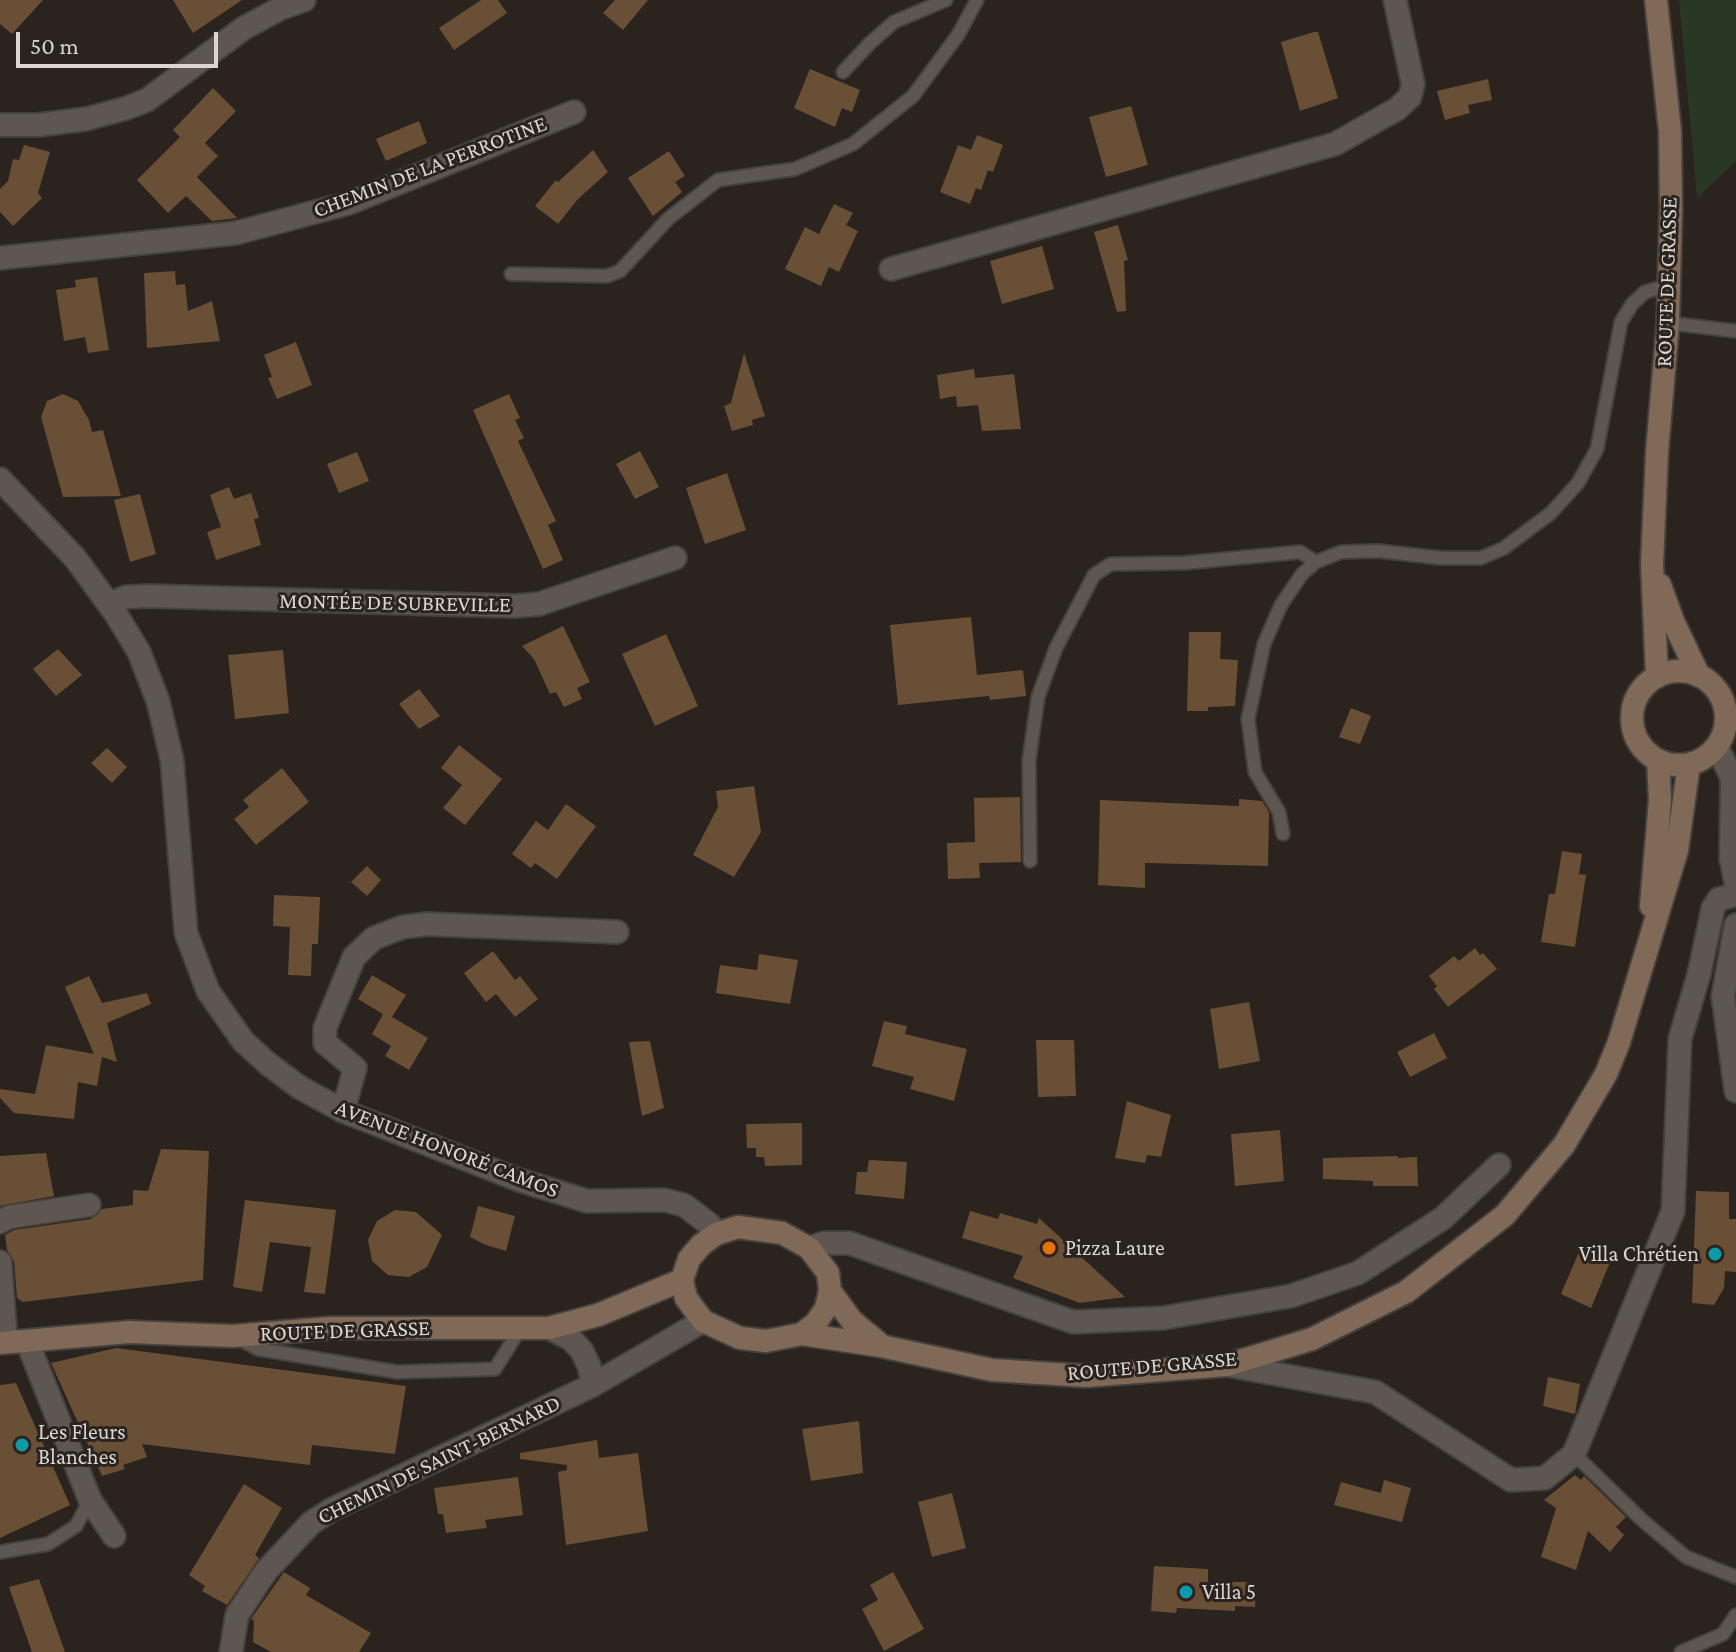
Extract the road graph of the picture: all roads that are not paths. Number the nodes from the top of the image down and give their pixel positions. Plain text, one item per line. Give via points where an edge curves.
1 (304, 0) edge
2 (946, 0) edge
3 (977, 0) edge
4 (1395, 0) edge
5 (1656, 0) edge
6 (843, 72) dead end
7 (574, 112) dead end
8 (0, 125) edge
9 (0, 258) edge
10 (891, 269) dead end
11 (511, 274) dead end
12 (1669, 285) junction
13 (1668, 323) junction
14 (1736, 331) edge
15 (0, 479) edge
16 (675, 558) dead end
17 (1316, 562) junction
18 (1652, 564) junction
19 (109, 604) junction
20 (1699, 676) junction
21 (1657, 677) junction
22 (1717, 747) junction
23 (1658, 761) junction
24 (1689, 764) junction
25 (1736, 765) edge
26 (1283, 834) dead end
27 (1030, 861) dead end
28 (1736, 883) edge
29 (1736, 895) edge
30 (1736, 925) edge
31 (617, 932) dead end
32 (1649, 943) junction
33 (1736, 1091) edge
34 (343, 1111) junction
35 (1499, 1165) dead end
36 (89, 1205) dead end
37 (0, 1222) edge
38 (716, 1234) junction
39 (809, 1248) junction
40 (0, 1262) edge
41 (682, 1280) junction
42 (830, 1291) junction
43 (2, 1303) edge
44 (703, 1321) junction
45 (549, 1328) junction
46 (520, 1329) junction
47 (802, 1334) junction
48 (233, 1336) junction
49 (11, 1342) edge
50 (881, 1346) junction
51 (1227, 1365) junction
52 (593, 1385) junction
53 (1574, 1454) junction
54 (90, 1500) junction
55 (114, 1536) dead end
56 (0, 1552) edge
57 (1736, 1577) edge
58 (1736, 1615) edge
59 (231, 1652) edge
60 (1681, 1652) edge

1 - 8 street via 244,28 147,100 86,119
2 - 6 lane via 894,22
3 - 11 lane via 913,96 853,144 795,169 718,180 668,219 620,271 607,276
4 - 10 street via 1413,84 1410,97 1335,144
5 - 12 main road, ROUTE DE GRASSE via 1670,131
7 - 9 street, CHEMIN DE LA PERROTINE via 349,203 236,233
12 - 13 main road, ROUTE DE GRASSE
12 - 17 lane via 1645,292 1621,322 1597,449 1578,483 1551,513 1504,548 1481,558 1353,551
13 - 14 lane
13 - 18 main road, ROUTE DE GRASSE
15 - 19 street, AVENUE HONORÉ CAMOS via 75,558
16 - 19 street, MONTÉE DE SUBREVILLE via 539,604 515,606 148,596
17 - 26 lane via 1281,605 1264,644 1248,719 1255,772 1279,812
17 - 27 lane via 1300,552 1111,564 1094,575 1056,648 1038,697 1029,760
18 - 20 main road, ROUTE DE GRASSE
18 - 21 main road, ROUTE DE GRASSE
19 - 34 street, AVENUE HONORÉ CAMOS via 139,652 158,701 172,760 186,933 208,991 243,1041 267,1063
20 - 21 main road via 1685,671
20 - 22 main road via 1720,694 1725,707
21 - 23 main road via 1637,698 1633,726 1637,740
22 - 24 main road
22 - 25 street
22 - 28 street via 1732,778 1731,858
23 - 24 main road
23 - 32 main road, ROUTE DE GRASSE
24 - 32 main road, ROUTE DE GRASSE via 1677,850
29 - 53 street via 1719,899 1713,908 1680,1039 1673,1211
30 - 33 street via 1723,996
31 - 34 street via 427,924 374,938 354,957 325,1028 325,1043 355,1068
32 - 51 main road, ROUTE DE GRASSE via 1606,1074 1564,1145 1505,1215 1406,1292 1312,1339
34 - 38 street, AVENUE HONORÉ CAMOS via 587,1201 664,1200 684,1205
35 - 39 street via 1443,1218 1358,1273 1291,1296 1163,1318 1073,1322 849,1243
36 - 37 street
38 - 39 main road via 756,1228 782,1233
38 - 41 main road via 689,1259
39 - 42 main road via 828,1273
40 - 43 street
41 - 44 main road via 686,1298
41 - 45 main road, ROUTE DE GRASSE via 598,1315
42 - 47 main road via 826,1308
42 - 50 main road, ROUTE DE GRASSE via 852,1321
43 - 49 street
44 - 47 main road via 740,1338 766,1341
44 - 52 street, CHEMIN DE SAINT-BERNARD
45 - 46 main road, ROUTE DE GRASSE
45 - 52 street via 582,1351
46 - 48 main road, ROUTE DE GRASSE via 330,1328
46 - 48 lane via 495,1369 397,1372 258,1349
47 - 50 main road, ROUTE DE GRASSE
48 - 49 main road, ROUTE DE GRASSE via 129,1332
49 - 54 street
50 - 51 main road, ROUTE DE GRASSE via 992,1370 1086,1376
51 - 53 street via 1375,1392 1511,1480 1545,1478
52 - 59 street, CHEMIN DE SAINT-BERNARD via 311,1523 266,1571 237,1615
53 - 57 lane via 1686,1557
54 - 55 street
54 - 56 lane via 76,1526 48,1544
58 - 60 lane via 1723,1634

